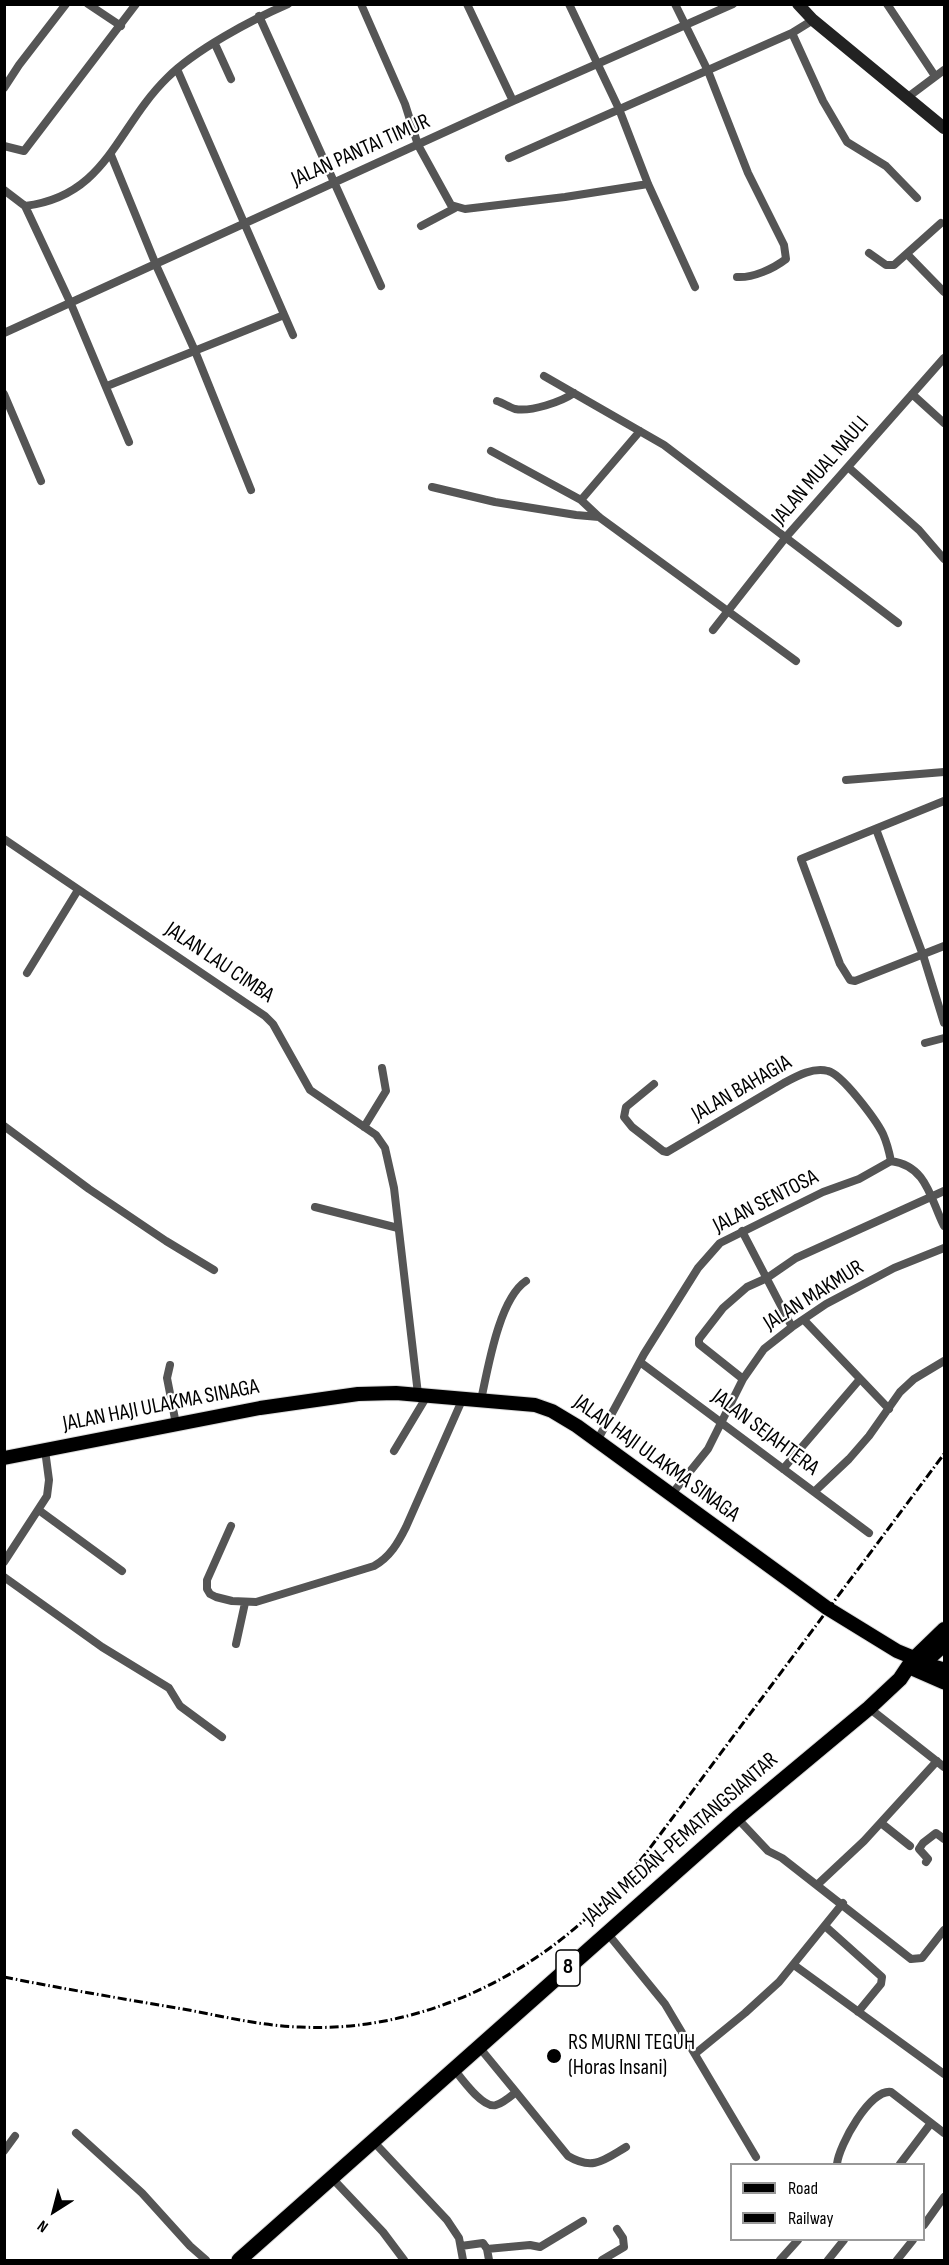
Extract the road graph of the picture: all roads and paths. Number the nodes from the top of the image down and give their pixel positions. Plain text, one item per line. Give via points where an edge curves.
1 (66, 4) edge
2 (88, 4) edge
3 (136, 4) edge
4 (288, 4) edge
5 (361, 4) edge
6 (467, 4) edge
7 (569, 4) edge
8 (675, 4) edge
9 (733, 4) edge
10 (798, 4) edge
11 (887, 4) edge
12 (259, 16) junction
13 (813, 20) junction
14 (121, 26) junction
15 (685, 26) junction
16 (792, 33) junction
17 (214, 44) junction
18 (597, 65) junction
19 (177, 69) junction
20 (945, 70) edge
21 (708, 71) junction
22 (935, 76) junction
23 (231, 79) dead end
24 (4, 88) edge
25 (908, 97) junction
26 (513, 101) junction
27 (619, 109) junction
28 (945, 128) edge
29 (418, 145) junction
30 (4, 146) edge
31 (111, 155) junction
32 (509, 158) dead end
33 (334, 183) junction
34 (648, 184) junction
35 (4, 190) edge
36 (917, 198) dead end
37 (25, 206) junction
38 (455, 208) junction
39 (941, 223) dead end
40 (244, 224) junction
41 (421, 226) dead end
42 (869, 253) dead end
43 (907, 254) junction
44 (156, 265) junction
45 (737, 277) dead end
46 (381, 286) dead end
47 (696, 287) dead end
48 (945, 292) edge
49 (71, 304) junction
50 (284, 315) junction
51 (4, 333) edge
52 (293, 336) dead end
53 (195, 351) junction
54 (945, 358) edge
55 (544, 376) dead end
56 (107, 386) junction
57 (574, 393) junction
58 (4, 394) edge
59 (912, 394) junction
60 (498, 401) dead end
61 (945, 423) edge
62 (640, 432) junction
63 (129, 441) dead end
64 (491, 451) dead end
65 (848, 467) junction
66 (41, 481) dead end
67 (432, 487) dead end
68 (251, 490) dead end
69 (581, 500) junction
70 (599, 517) junction
71 (786, 537) junction
72 (945, 559) edge
73 (729, 611) junction
74 (898, 623) dead end
75 (713, 630) dead end
76 (796, 661) dead end
77 (945, 772) edge
78 (846, 780) dead end
79 (944, 802) edge
80 (876, 829) junction
81 (4, 839) edge
82 (78, 890) junction
83 (945, 946) edge
84 (923, 955) junction
85 (27, 973) dead end
86 (945, 1023) edge
87 (945, 1038) edge
88 (925, 1043) dead end
89 (382, 1068) dead end
90 (654, 1084) dead end
91 (4, 1126) edge
92 (364, 1127) junction
93 (891, 1161) junction
94 (945, 1191) edge
95 (931, 1197) junction
96 (315, 1207) dead end
97 (945, 1226) edge
98 (398, 1228) junction
99 (742, 1231) junction
100 (945, 1248) edge
101 (214, 1270) dead end
102 (767, 1278) junction
103 (526, 1281) dead end
104 (804, 1320) junction
105 (792, 1327) junction
106 (945, 1361) edge
107 (640, 1362) junction
108 (170, 1365) dead end
109 (743, 1379) junction
110 (861, 1379) junction
111 (422, 1395) junction
112 (463, 1398) junction
113 (482, 1400) junction
114 (888, 1409) junction
115 (721, 1422) junction
116 (176, 1424) junction
117 (597, 1441) junction
118 (45, 1450) junction
119 (394, 1451) dead end
120 (4, 1458) edge
121 (783, 1469) junction
122 (814, 1492) junction
123 (671, 1495) junction
124 (40, 1510) junction
125 (231, 1526) dead end
126 (869, 1533) dead end
127 (4, 1562) edge
128 (122, 1570) dead end
129 (4, 1577) edge
130 (245, 1603) junction
131 (945, 1629) edge
132 (236, 1644) dead end
133 (945, 1645) edge
134 (912, 1668) junction
135 (945, 1670) edge
136 (945, 1682) edge
137 (869, 1708) junction
138 (222, 1737) dead end
139 (941, 1764) edge
140 (737, 1818) junction
141 (881, 1823) junction
142 (945, 1839) edge
143 (910, 1846) dead end
144 (926, 1862) dead end
145 (818, 1885) junction
146 (843, 1903) junction
147 (825, 1926) junction
148 (945, 1930) edge
149 (608, 1934) junction
150 (794, 1965) junction
151 (858, 2012) junction
152 (478, 2047) junction
153 (696, 2053) junction
154 (454, 2069) junction
155 (945, 2074) edge
156 (516, 2092) junction
157 (931, 2122) junction
158 (76, 2133) dead end
159 (945, 2133) edge
160 (15, 2136) dead end
161 (372, 2140) junction
162 (626, 2147) dead end
163 (4, 2151) edge
164 (756, 2157) dead end
165 (837, 2163) edge
166 (901, 2163) edge
167 (331, 2177) junction
168 (945, 2196) edge
169 (582, 2221) dead end
170 (925, 2224) edge
171 (617, 2229) dead end
172 (797, 2241) edge
173 (843, 2241) edge
174 (912, 2241) edge
175 (461, 2246) junction
176 (487, 2249) junction
177 (206, 2260) edge
178 (239, 2260) edge
179 (405, 2260) edge
180 (463, 2260) edge
181 (489, 2260) edge
182 (602, 2260) edge
183 (780, 2260) edge
184 (828, 2260) edge
185 (897, 2260) edge

1 - 24 street
2 - 14 street
3 - 14 street
4 - 12 street
5 - 29 street via 405,104
6 - 26 street
7 - 18 street
8 - 15 street
9 - 15 street, JALAN PANTAI TIMUR
10 - 13 street
11 - 22 street
12 - 17 street
12 - 33 street
13 - 16 street
13 - 25 street
14 - 30 street via 24,151
15 - 18 street, JALAN PANTAI TIMUR
15 - 21 street
16 - 21 street
16 - 36 street via 847,142 886,166
17 - 19 street
17 - 23 street
18 - 26 street, JALAN PANTAI TIMUR
18 - 27 street
19 - 31 street via 133,118
19 - 40 street
20 - 22 street
21 - 27 street
21 - 45 street via 786,255 782,262 761,273
22 - 25 street
25 - 28 street
26 - 29 street, JALAN PANTAI TIMUR
27 - 32 street
27 - 34 street
29 - 33 street, JALAN PANTAI TIMUR
29 - 38 street via 447,201
31 - 37 street via 90,178 64,194 45,203
31 - 44 street
33 - 40 street, JALAN PANTAI TIMUR
33 - 46 street
34 - 38 street
34 - 47 street
35 - 37 street
37 - 49 street
38 - 41 street
39 - 43 street
40 - 44 street, JALAN PANTAI TIMUR
40 - 50 street
42 - 43 street via 890,265
43 - 48 street
44 - 49 street, JALAN PANTAI TIMUR
44 - 53 street
49 - 51 street, JALAN PANTAI TIMUR
49 - 56 street
50 - 52 street
50 - 53 street
53 - 56 street
53 - 68 street
54 - 59 street, JALAN MUAL NAULI
55 - 57 street
56 - 63 street
57 - 60 street via 564,400 526,409
57 - 62 street
58 - 66 street
59 - 61 street
59 - 65 street, JALAN MUAL NAULI
62 - 69 street
62 - 71 street
64 - 69 street
65 - 71 street, JALAN MUAL NAULI
65 - 72 street via 919,530
67 - 70 street via 495,502
69 - 70 street
70 - 73 street
71 - 73 street, JALAN MUAL NAULI
71 - 74 street
73 - 75 street, JALAN MUAL NAULI
73 - 76 street
77 - 78 street
79 - 80 street
80 - 84 street
80 - 84 street via 801,859 828,932 850,980
81 - 82 street, JALAN LAU CIMBA
82 - 85 street
82 - 92 street, JALAN LAU CIMBA via 265,1016 310,1090
83 - 84 street
84 - 86 street
87 - 88 street
89 - 92 street via 386,1091
90 - 93 street, JALAN BAHAGIA via 626,1107 624,1117 663,1152 801,1074 827,1070 836,1074 870,1113
91 - 101 street via 89,1189
92 - 98 street, JALAN LAU CIMBA via 385,1148
93 - 95 street via 915,1169
93 - 99 street, JALAN SENTOSA
94 - 95 street
95 - 97 street
95 - 102 street via 796,1258
96 - 98 street
98 - 111 street, JALAN LAU CIMBA
99 - 102 street
99 - 107 street, JALAN SENTOSA via 720,1243 698,1268
100 - 104 street, JALAN MAKMUR via 894,1268
102 - 105 street
102 - 109 street via 747,1287 723,1308 699,1339 699,1344
103 - 113 street via 514,1291 495,1338
104 - 105 street, JALAN MAKMUR
104 - 110 street
105 - 109 street, JALAN MAKMUR via 764,1349
106 - 114 street via 914,1379
107 - 115 street, JALAN SEJAHTERA
107 - 117 street, JALAN SENTOSA
108 - 116 street via 167,1378
109 - 115 street, JALAN MAKMUR
110 - 114 street
110 - 121 street
111 - 112 main road, JALAN HAJI ULAKMA SINAGA
111 - 116 main road, JALAN HAJI ULAKMA SINAGA via 358,1394
111 - 119 street
112 - 113 main road, JALAN HAJI ULAKMA SINAGA
112 - 130 street via 406,1527 383,1561 285,1594
113 - 117 main road, JALAN HAJI ULAKMA SINAGA via 535,1405 552,1411
114 - 122 street via 849,1459
115 - 121 street, JALAN SEJAHTERA
115 - 123 street, JALAN MAKMUR via 708,1449
116 - 118 main road, JALAN HAJI ULAKMA SINAGA
117 - 123 main road, JALAN HAJI ULAKMA SINAGA
118 - 120 main road, JALAN HAJI ULAKMA SINAGA
118 - 124 street via 49,1490
121 - 122 street, JALAN SEJAHTERA
122 - 126 street, JALAN SEJAHTERA
123 - 134 main road, JALAN HAJI ULAKMA SINAGA via 827,1608 897,1651
124 - 127 street
124 - 128 street
125 - 130 street via 207,1580 207,1589 216,1597
129 - 138 street via 102,1647 169,1688 180,1706
130 - 132 street
131 - 134 main road
133 - 134 main road
134 - 135 highway
134 - 136 highway
134 - 137 highway, JALAN MEDAN-PEMATANGSIANTAR / 8
137 - 139 street
137 - 140 highway, JALAN MEDAN-PEMATANGSIANTAR / 8
139 - 141 street
140 - 145 street via 768,1851
140 - 149 highway, JALAN MEDAN-PEMATANGSIANTAR / 8
141 - 143 street
141 - 145 street
142 - 144 street via 936,1833 923,1843 919,1849 928,1859
145 - 146 street
146 - 147 street
146 - 148 street via 916,1960
147 - 150 street
147 - 151 street via 882,1977 881,1984
149 - 152 highway, JALAN MEDAN-PEMATANGSIANTAR / 8
149 - 153 street via 665,2004
150 - 151 street
150 - 153 street
151 - 155 street
152 - 154 highway, JALAN MEDAN-PEMATANGSIANTAR / 8
152 - 156 street
153 - 164 street
154 - 156 street via 490,2106
154 - 161 highway, JALAN MEDAN-PEMATANGSIANTAR / 8
156 - 162 street via 576,2161 594,2164
157 - 159 street
157 - 165 street via 891,2092 882,2092 863,2111 847,2136
157 - 166 street
158 - 177 street via 142,2193
160 - 163 street
161 - 167 highway, JALAN MEDAN-PEMATANGSIANTAR / 8
161 - 175 street via 447,2220
167 - 178 highway, JALAN MEDAN-PEMATANGSIANTAR / 8
167 - 179 street
168 - 170 street
169 - 176 street via 540,2247
171 - 182 street via 624,2247
172 - 183 street
173 - 184 street
174 - 185 street
175 - 176 street via 480,2242
175 - 180 street
176 - 181 street

